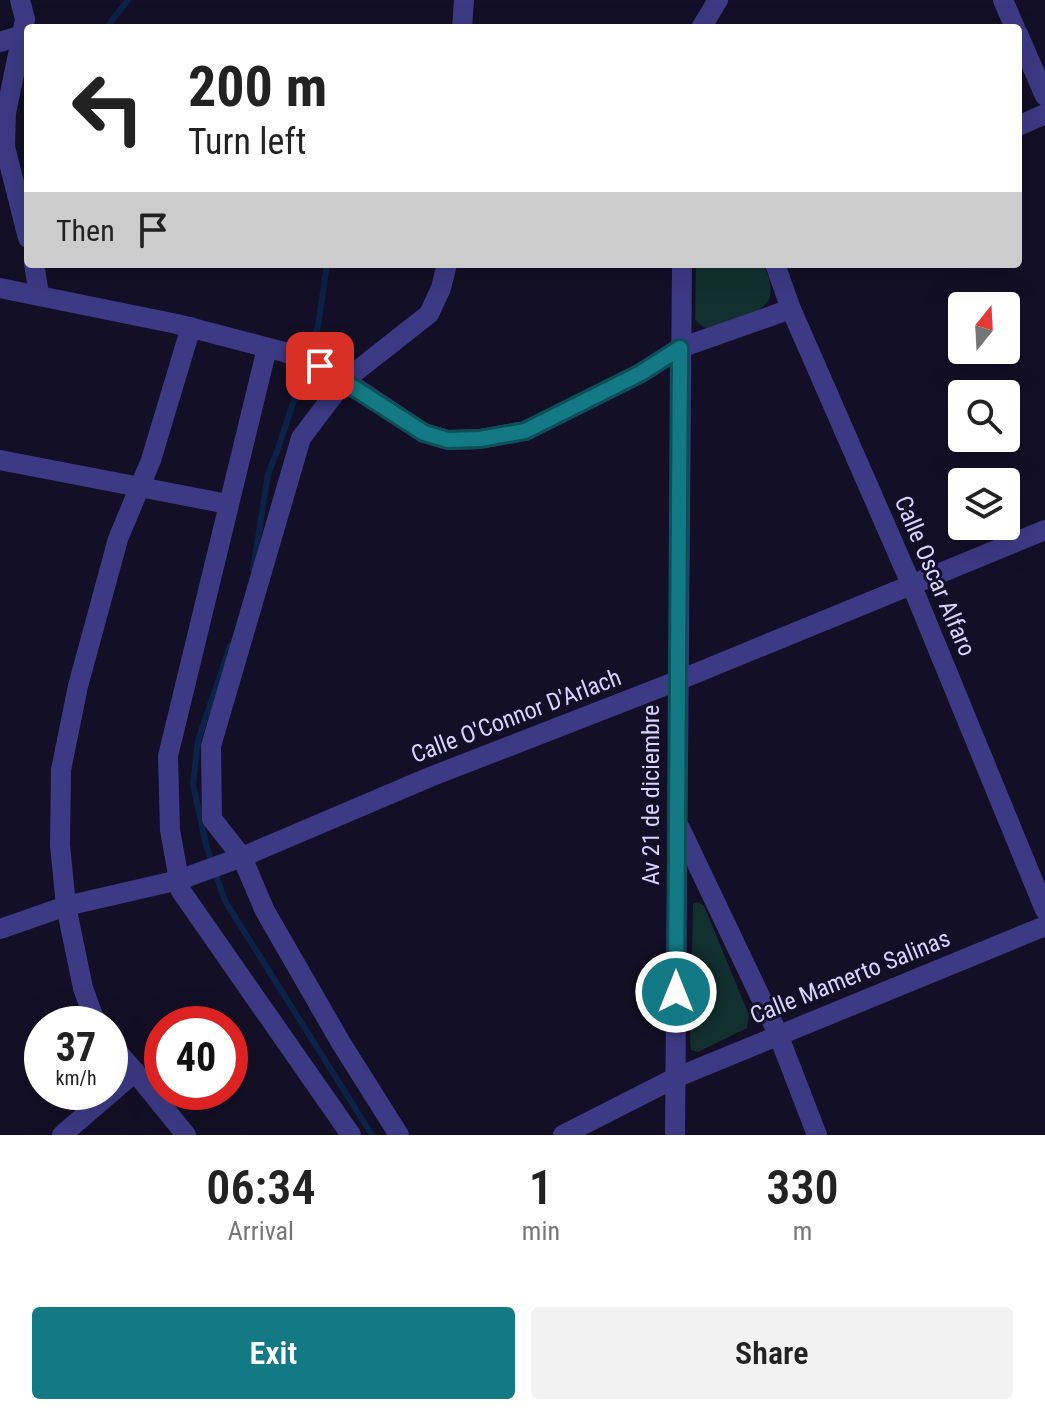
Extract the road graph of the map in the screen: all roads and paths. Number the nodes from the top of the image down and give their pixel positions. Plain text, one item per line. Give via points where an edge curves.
1 (20, 0) edge
2 (464, 0) edge
3 (718, 0) edge
4 (1003, 0) edge
5 (24, 24) edge
6 (24, 24) edge
7 (462, 24) edge
8 (703, 24) edge
9 (1013, 24) edge
10 (22, 35) junction
11 (0, 42) edge
12 (1022, 43) edge
13 (1045, 96) edge
14 (1045, 114) edge
15 (1022, 124) edge
16 (24, 222) edge
17 (35, 268) edge
18 (446, 268) edge
19 (682, 268) edge
20 (776, 268) edge
21 (0, 288) edge
22 (39, 294) junction
23 (791, 309) junction
24 (191, 327) junction
25 (267, 348) junction
26 (680, 348) junction
27 (345, 380) junction
28 (0, 460) edge
29 (139, 487) junction
30 (228, 504) junction
31 (1045, 530) edge
32 (912, 586) junction
33 (677, 681) junction
34 (676, 821) junction
35 (242, 857) junction
36 (184, 878) junction
37 (66, 906) junction
38 (1045, 910) edge
39 (1045, 926) edge
40 (0, 929) edge
41 (90, 1006) edge
42 (778, 1034) junction
43 (128, 1064) edge
44 (135, 1072) junction
45 (675, 1078) junction
46 (62, 1135) edge
47 (186, 1135) edge
48 (351, 1135) edge
49 (399, 1135) edge
50 (563, 1135) edge
51 (675, 1135) edge
52 (817, 1135) edge

1 - 6 street
2 - 7 street
3 - 8 street
4 - 9 street
5 - 10 street
10 - 11 street
10 - 16 street via 6,113 5,147
12 - 13 street
14 - 15 street
17 - 22 street
18 - 27 street via 429,314
19 - 26 street, Av 21 de diciembre
20 - 23 street, Calle Oscar Alfaro
21 - 22 street
22 - 24 street
23 - 26 street
23 - 32 street, Calle Oscar Alfaro
24 - 25 street
24 - 29 street
25 - 27 street
25 - 30 street
26 - 27 street via 525,431 480,439 448,440 424,433
26 - 33 street, Av 21 de diciembre
27 - 35 street via 301,438 211,746 212,819
28 - 29 street
29 - 30 street
29 - 37 street via 118,539 61,770
30 - 36 street via 168,756 170,830
31 - 32 street, Calle O'Connor D'Arlach
32 - 33 street, Calle O'Connor D'Arlach
32 - 38 street, Calle Oscar Alfaro
33 - 34 street, Av 21 de diciembre
33 - 35 street, Calle O'Connor D'Arlach
34 - 42 street
34 - 45 street, Av 21 de diciembre
35 - 36 street, Calle O'Connor D'Arlach
35 - 49 street via 273,924
36 - 37 street, Calle O'Connor D'Arlach
36 - 48 street via 181,891
37 - 40 street, Calle O'Connor D'Arlach
37 - 41 street
39 - 42 street, Calle Mamerto Salinas
42 - 45 street, Calle Mamerto Salinas
42 - 52 street
43 - 44 street
44 - 46 street
44 - 47 street
45 - 50 street, Calle Mamerto Salinas
45 - 51 street, Av 21 de diciembre

